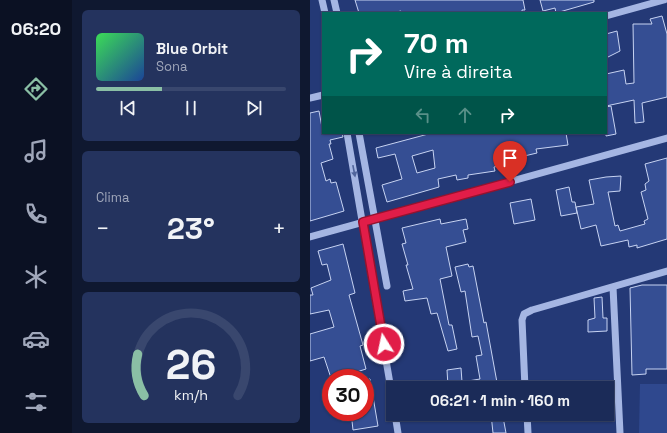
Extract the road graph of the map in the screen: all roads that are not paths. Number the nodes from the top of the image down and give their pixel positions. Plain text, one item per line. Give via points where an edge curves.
1 (322, 0) edge
2 (334, 0) edge
3 (664, 0) edge
4 (324, 12) edge
5 (337, 12) edge
6 (607, 16) edge
7 (322, 95) edge
8 (310, 98) edge
9 (347, 134) edge
10 (359, 134) edge
11 (667, 138) edge
12 (376, 218) junction
13 (363, 222) junction
14 (310, 237) edge
15 (667, 271) edge
16 (387, 286) dead end
17 (613, 288) junction
18 (390, 381) edge
19 (526, 381) edge
20 (396, 421) edge
21 (527, 421) edge
22 (398, 433) edge
23 (528, 433) edge
24 (620, 433) edge

1 - 4 street
2 - 5 street
3 - 6 street
7 - 8 street
9 -> 13 street
10 - 12 street
11 - 12 street
12 - 13 street
12 - 16 street
13 - 14 street
13 - 18 street
15 - 17 street
17 - 19 street via 524,314 522,320
17 - 24 street
20 - 22 street
21 - 23 street

